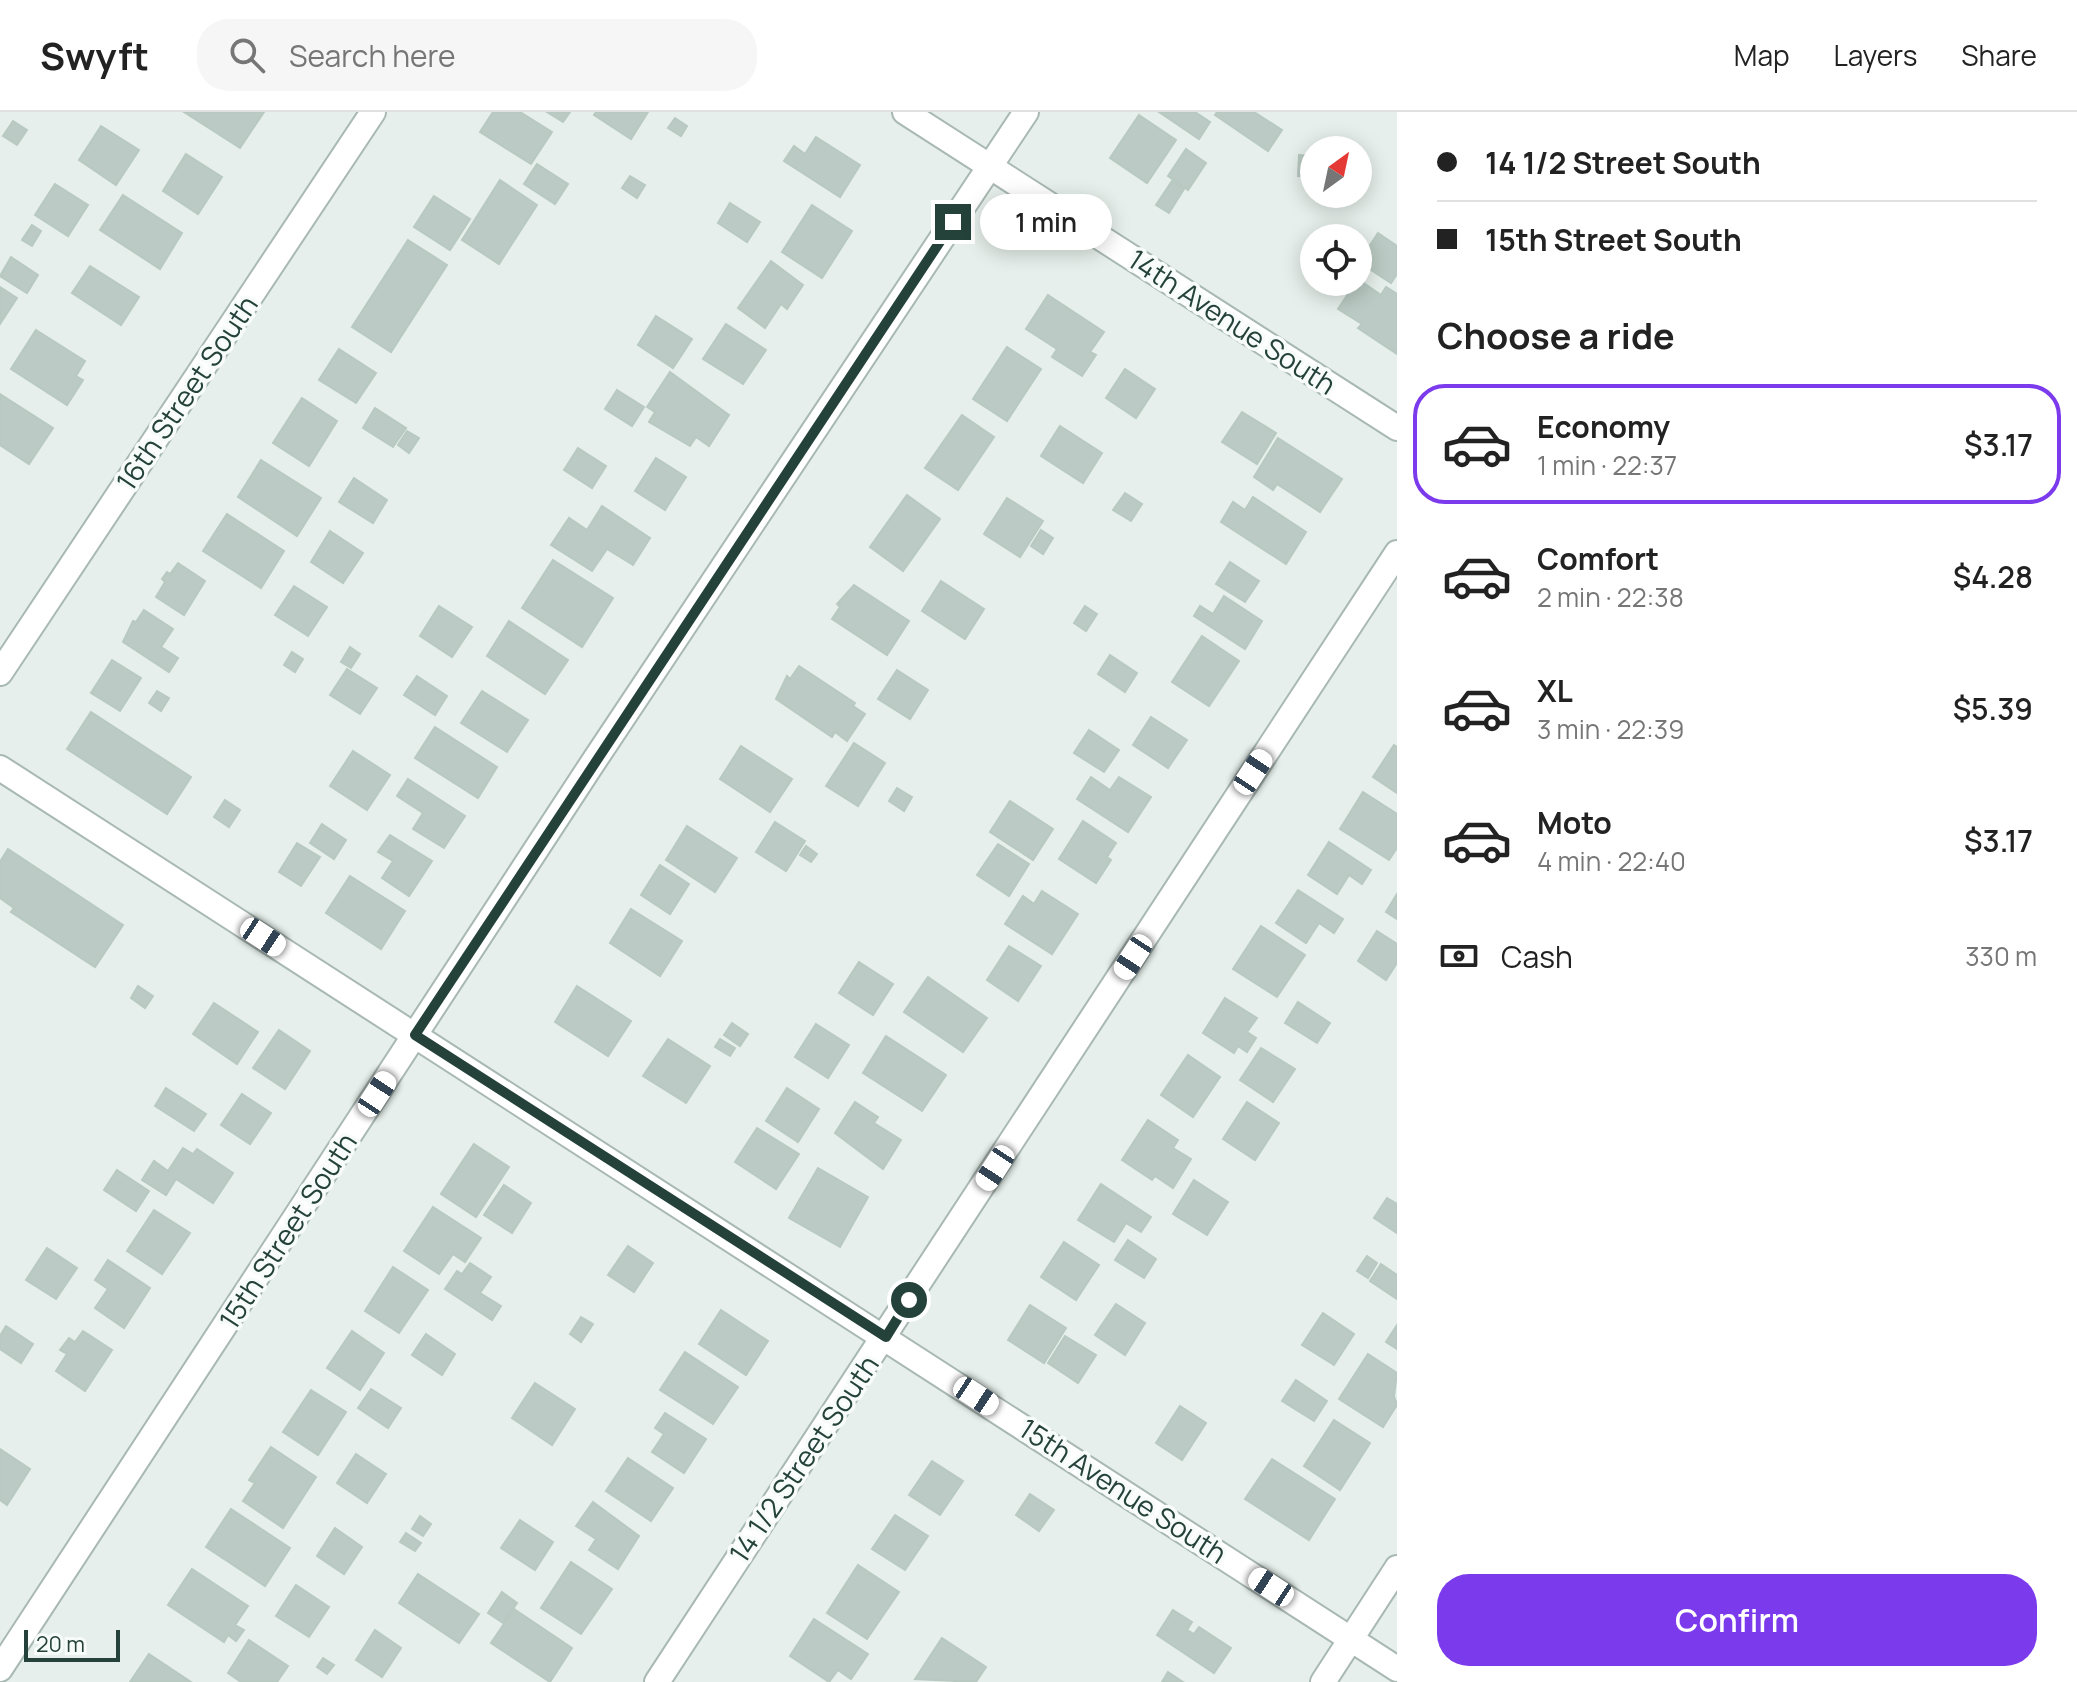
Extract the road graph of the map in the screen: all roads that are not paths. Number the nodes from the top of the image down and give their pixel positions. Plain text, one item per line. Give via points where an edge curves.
1 (373, 112) edge
2 (905, 112) edge
3 (1026, 112) edge
4 (989, 167) junction
5 (1397, 428) edge
6 (1397, 553) edge
7 (0, 673) edge
8 (0, 768) edge
9 (415, 1035) junction
10 (886, 1337) junction
11 (1397, 1568) edge
12 (1351, 1639) junction
13 (0, 1669) edge
14 (1397, 1669) edge
15 (657, 1682) edge
16 (1323, 1682) edge

1 - 7 street, 16th Street South
2 - 4 street, 14th Avenue South
3 - 4 street, 15th Street South
4 - 5 street, 14th Avenue South
4 - 9 street, 15th Street South
6 - 10 street, 14 1/2 Street South
8 - 9 street, 15th Avenue South
9 - 10 street, 15th Avenue South
9 - 13 street, 15th Street South
10 - 12 street, 15th Avenue South
10 - 15 street, 14 1/2 Street South
11 - 12 street
12 - 14 street, 15th Avenue South
12 - 16 street

